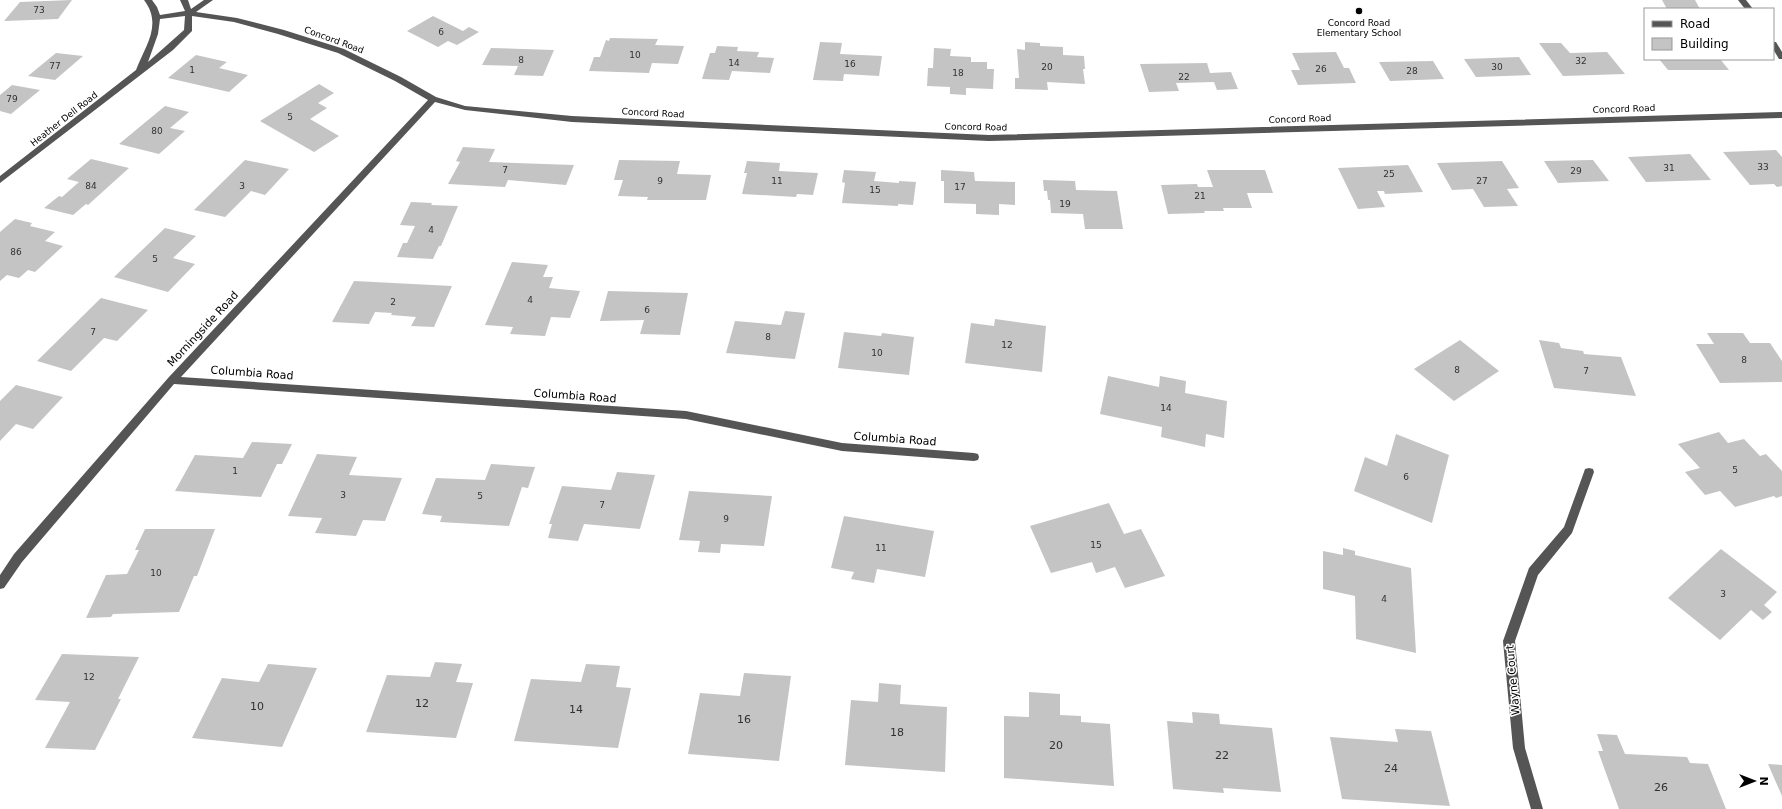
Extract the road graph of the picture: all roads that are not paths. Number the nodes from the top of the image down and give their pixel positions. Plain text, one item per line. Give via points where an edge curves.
1 (148, 0) edge
2 (184, 0) edge
3 (210, 0) edge
4 (1742, 0) edge
5 (1748, 8) edge
6 (189, 13) junction
7 (158, 17) junction
8 (1774, 45) edge
9 (1782, 57) edge
10 (139, 72) junction
11 (433, 99) junction
12 (1782, 115) edge
13 (0, 180) edge
14 (172, 380) junction
15 (974, 457) dead end
16 (1589, 472) dead end
17 (0, 584) edge
18 (1536, 809) edge

1 - 7 street
2 - 6 street, Heather Dell Road
3 - 6 street
4 - 5 street
6 - 7 street
6 - 10 street, Heather Dell Road via 188,31
6 - 11 street, Concord Road via 234,20 341,51 398,78
7 - 10 street, Heather Dell Road via 151,46
8 - 9 street
10 - 13 street, Heather Dell Road
11 - 12 street, Concord Road via 465,108 572,119 988,138
11 - 14 street, Morningside Road
14 - 15 street, Columbia Road via 686,415 842,447
14 - 17 street, Morningside Road via 18,558
16 - 18 street, Wayne Court via 1568,530 1534,572 1509,641 1519,748

